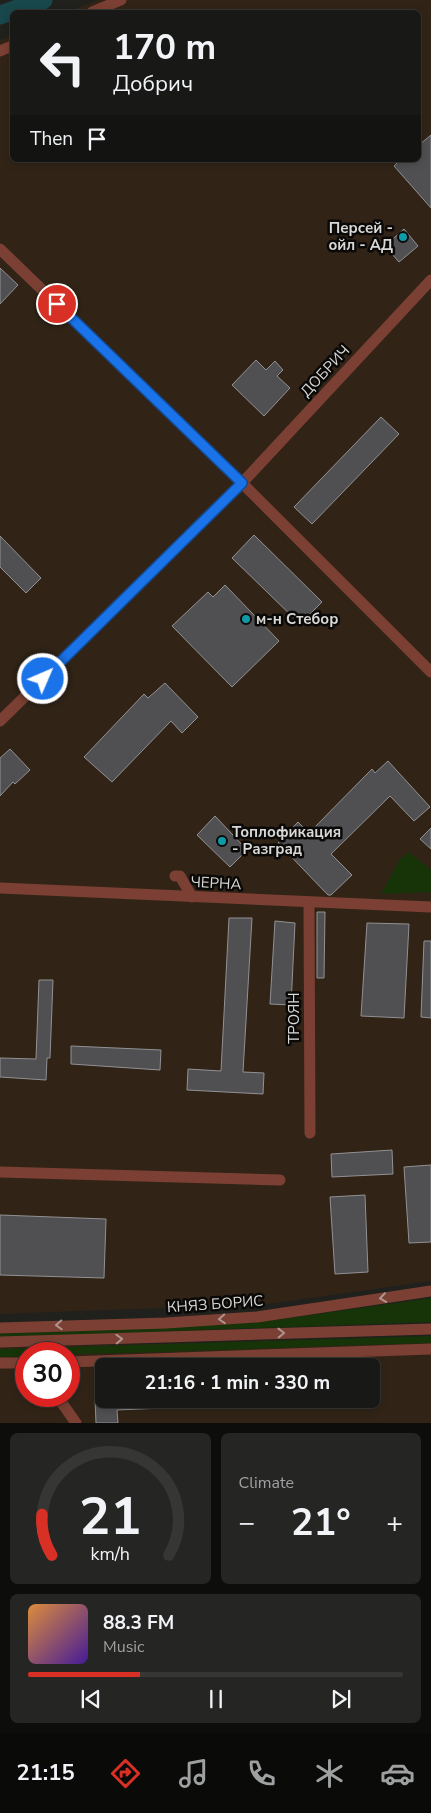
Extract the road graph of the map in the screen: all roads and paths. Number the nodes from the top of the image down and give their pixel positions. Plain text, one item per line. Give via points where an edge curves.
1 (121, 0) edge
2 (97, 10) edge
3 (0, 249) edge
4 (431, 280) edge
5 (242, 483) junction
6 (431, 672) edge
7 (0, 722) edge
8 (175, 876) dead end
9 (0, 888) edge
10 (192, 897) junction
11 (309, 902) junction
12 (431, 907) edge
13 (310, 1133) dead end
14 (0, 1172) edge
15 (280, 1180) dead end
16 (431, 1291) edge
17 (0, 1328) edge
18 (431, 1329) edge
19 (0, 1342) edge
20 (431, 1349) edge
21 (80, 1362) edge
22 (0, 1363) edge
23 (15, 1363) edge
24 (65, 1407) edge
25 (76, 1423) edge

1 - 2 street
3 - 5 street
4 - 5 street, ДОБРИЧ
5 - 6 street
5 - 7 street, ДОБРИЧ
8 - 10 street via 180,876
9 - 10 street, ЧЕРНА
10 - 11 street, ЧЕРНА
11 - 12 street, ЧЕРНА
11 - 13 street, ТРОЯН
14 - 15 street
16 -> 17 street, КНЯЗ БОРИС via 257,1317
19 -> 18 street, КНЯЗ БОРИС
20 - 21 street
22 - 23 street
24 - 25 street

